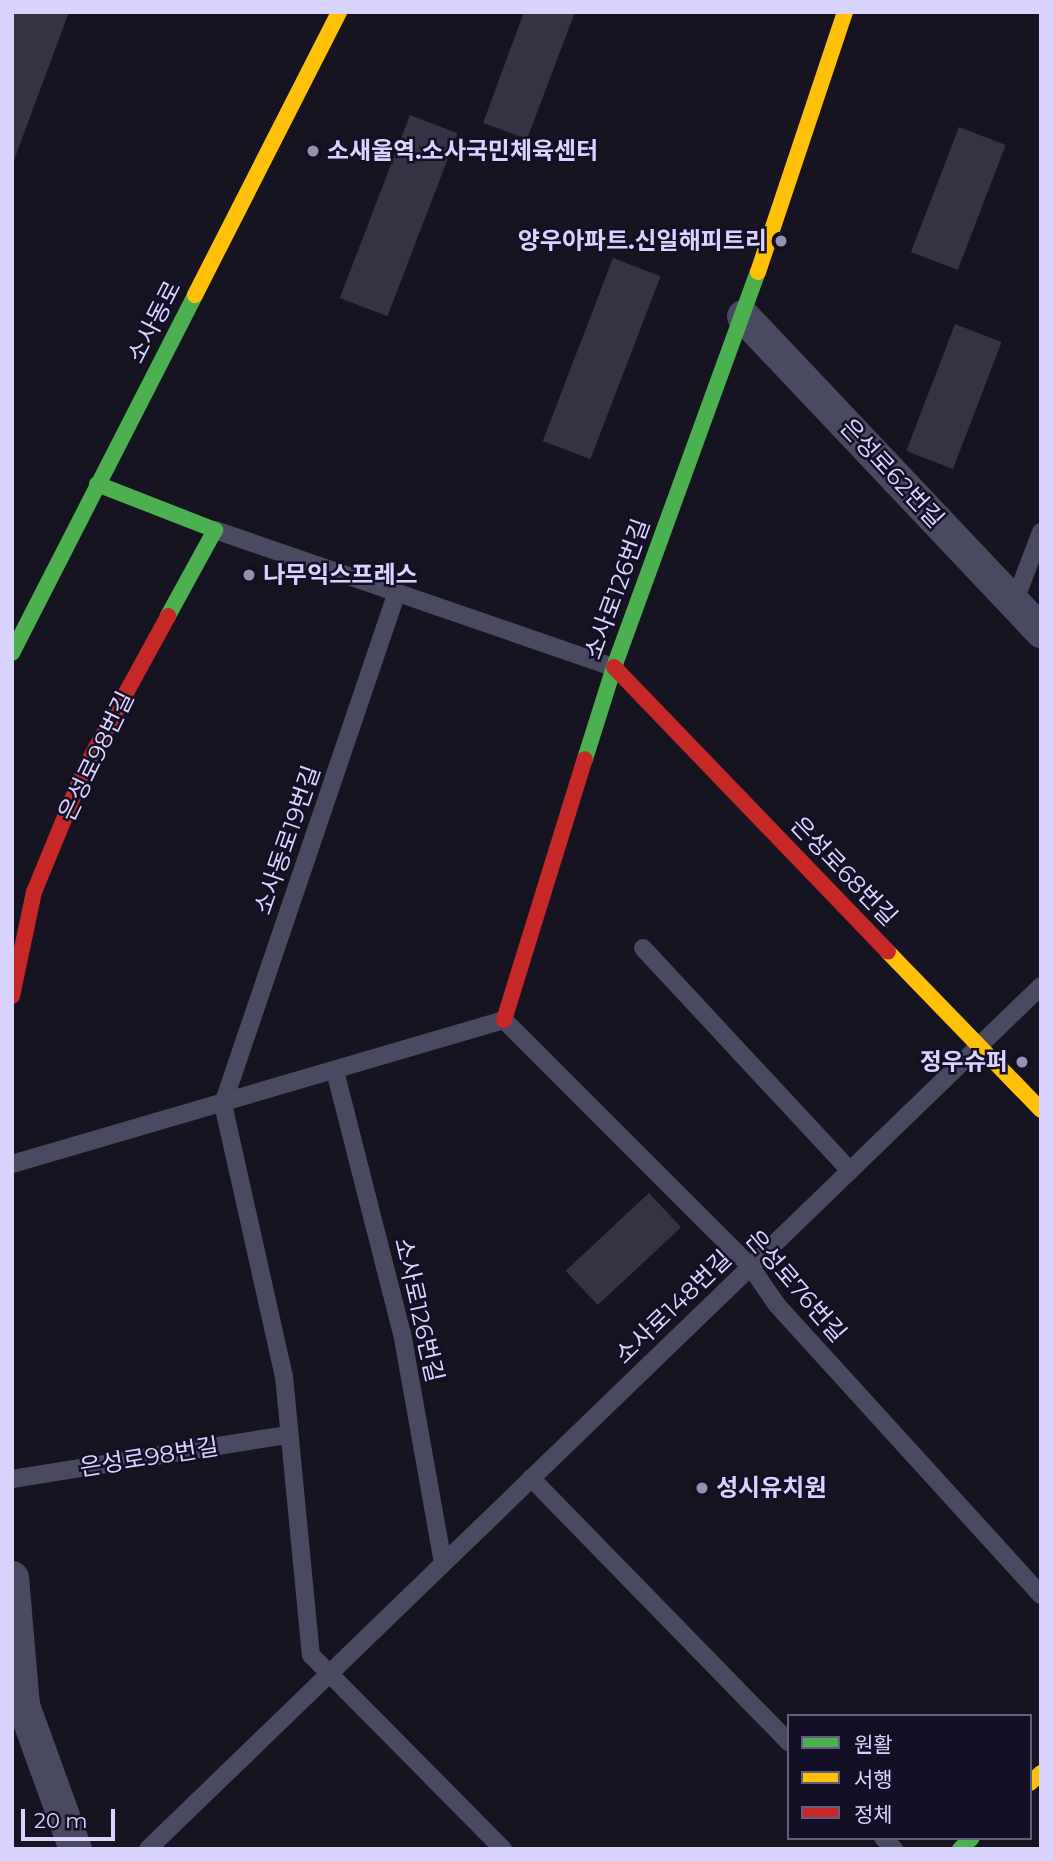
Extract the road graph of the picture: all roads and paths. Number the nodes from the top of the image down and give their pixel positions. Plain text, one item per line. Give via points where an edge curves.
1 (339, 12) edge
2 (845, 12) edge
3 (743, 316) junction
4 (97, 484) junction
5 (215, 530) junction
6 (1041, 532) edge
7 (397, 592) junction
8 (1014, 603) junction
9 (1041, 631) edge
10 (12, 653) edge
11 (614, 667) junction
12 (643, 948) dead end
13 (1041, 986) edge
14 (12, 996) edge
15 (504, 1020) junction
16 (981, 1044) junction
17 (335, 1071) junction
18 (223, 1104) junction
19 (1041, 1110) edge
20 (12, 1164) edge
21 (850, 1171) junction
22 (750, 1266) junction
23 (287, 1435) junction
24 (531, 1478) junction
25 (12, 1479) edge
26 (443, 1563) junction
27 (12, 1577) edge
28 (1041, 1595) edge
29 (328, 1674) junction
30 (787, 1739) edge
31 (75, 1849) edge
32 (148, 1849) edge
33 (503, 1849) edge

1 - 4 street, 소사동로
2 - 3 street, 소사로126번길
3 - 8 street, 은성로62번길
3 - 11 street, 소사로126번길
4 - 5 street
4 - 10 street, 소사동로
5 - 7 lane
5 - 14 street, 은성로98번길 via 86,766 34,892
6 - 8 lane
7 - 11 lane
7 - 18 lane, 소사동로19번길
8 - 9 street, 은성로62번길
11 - 15 street, 소사로126번길
11 - 16 street, 은성로68번길
12 - 21 lane
13 - 16 lane, 소사로148번길
15 - 17 lane
15 - 22 lane, 은성로76번길
16 - 19 street, 은성로68번길
16 - 21 lane, 소사로148번길
17 - 18 lane
17 - 26 lane, 소사로126번길 via 402,1332
18 - 20 lane
18 - 23 lane via 284,1376
21 - 22 lane, 소사로148번길
22 - 24 lane, 소사로148번길
22 - 28 lane, 은성로76번길 via 777,1305
23 - 25 lane, 은성로98번길
23 - 29 lane via 311,1655
24 - 26 lane, 소사로148번길
24 - 30 lane
26 - 29 lane, 소사로148번길
27 - 31 street via 23,1705
29 - 32 lane, 소사로148번길
29 - 33 lane

